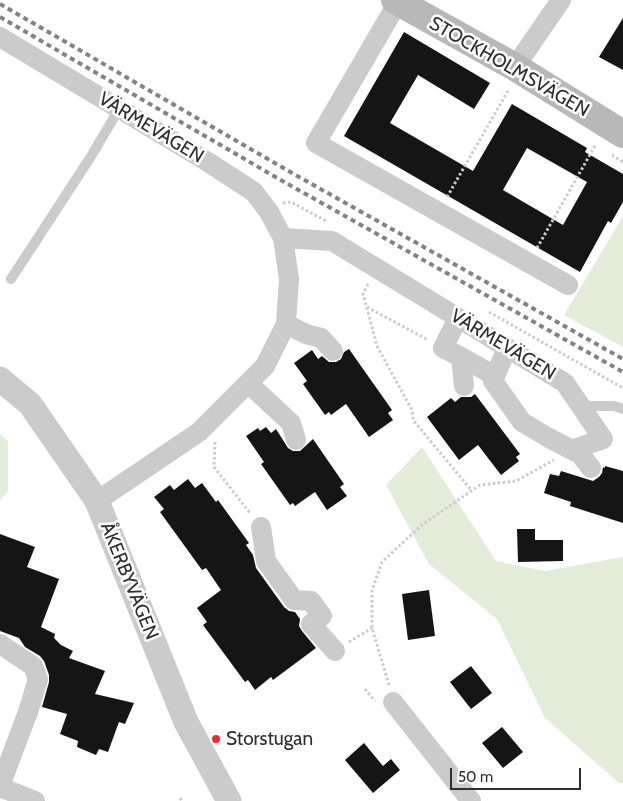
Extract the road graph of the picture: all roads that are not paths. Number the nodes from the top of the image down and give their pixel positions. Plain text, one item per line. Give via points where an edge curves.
1 (561, 0) edge
2 (397, 1) edge
3 (0, 37) edge
4 (512, 78) junction
5 (119, 109) junction
6 (623, 134) edge
7 (283, 238) junction
8 (11, 279) dead end
9 (568, 284) dead end
10 (458, 318) junction
11 (286, 324) junction
12 (508, 348) junction
13 (333, 351) dead end
14 (461, 357) junction
15 (495, 376) junction
16 (0, 379) edge
17 (248, 383) junction
18 (464, 386) dead end
19 (581, 406) junction
20 (623, 409) edge
21 (296, 440) dead end
22 (572, 450) junction
23 (591, 468) dead end
24 (97, 501) junction
25 (261, 527) road end
26 (0, 644) edge
27 (335, 650) road end
28 (394, 702) road end
29 (0, 786) edge
30 (35, 801) edge
31 (229, 801) edge
32 (471, 801) edge

1 - 4 street
2 - 4 main road, STOCKHOLMSVÄGEN
2 - 9 street via 316,143
3 - 5 street, VÄRMEVÄGEN
4 - 6 main road, STOCKHOLMSVÄGEN
5 - 7 street, VÄRMEVÄGEN via 254,192
5 - 8 lane
7 - 10 street, VÄRMEVÄGEN via 332,241
7 - 11 street, VÄRMEVÄGEN via 289,279
10 - 12 street, VÄRMEVÄGEN
10 - 14 street via 443,348
11 - 13 street via 321,338
11 - 17 street, VÄRMEVÄGEN via 265,366
12 - 15 street
12 - 19 street, VÄRMEVÄGEN via 565,383
14 - 15 street
14 - 18 street
15 - 22 street via 493,381 522,422
16 - 24 street, ÅKERBYVÄGEN via 30,404
17 - 21 street via 291,423
17 - 24 street, VÄRMEVÄGEN via 198,432
19 - 20 lane
19 - 22 street, VÄRMEVÄGEN via 603,439
22 - 23 street via 580,454
24 - 31 street, ÅKERBYVÄGEN via 186,722
25 - 27 street via 266,561 294,600 310,602 322,616 311,624
26 - 29 street via 33,666 38,679
28 - 32 street
29 - 30 street

